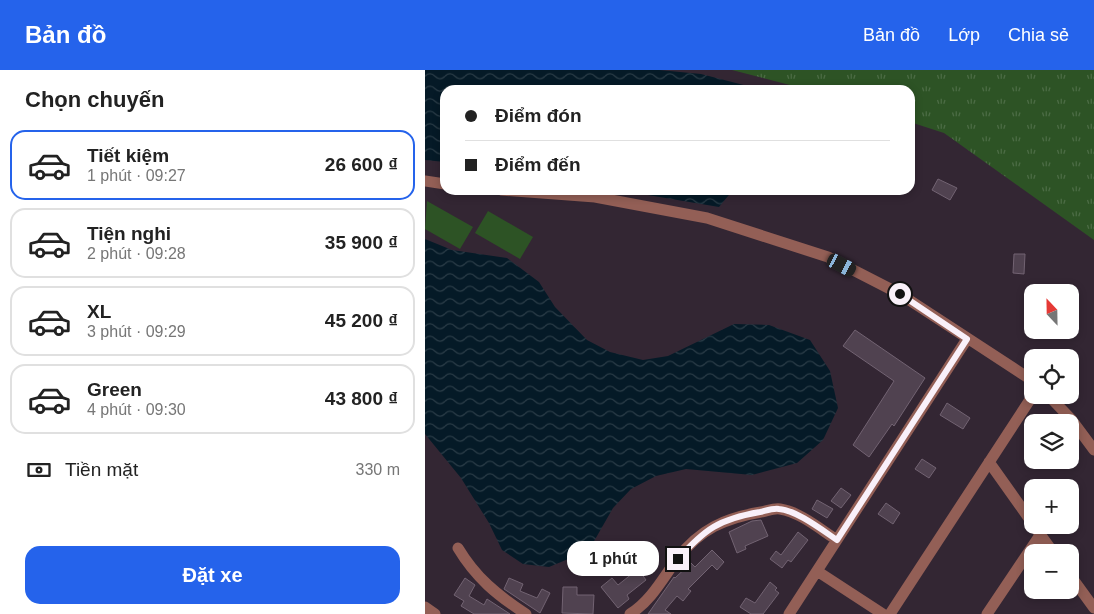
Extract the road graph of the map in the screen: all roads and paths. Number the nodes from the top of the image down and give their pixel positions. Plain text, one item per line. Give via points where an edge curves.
1 (425, 181) edge
2 (440, 183) edge
3 (579, 195) edge
4 (967, 339) junction
5 (1024, 375) edge
6 (1027, 404) edge
7 (1057, 404) edge
8 (1094, 450) edge
9 (989, 462) junction
10 (1024, 511) edge
11 (1041, 535) joint
12 (837, 540) junction
13 (1047, 544) edge
14 (459, 548) dead end
15 (817, 571) junction
16 (1079, 587) edge
17 (425, 607) edge
18 (1094, 608) edge
19 (435, 614) edge
20 (526, 614) edge
21 (630, 614) edge
22 (789, 614) edge
23 (883, 614) edge
24 (890, 614) edge
25 (987, 614) edge

1 - 2 street
3 - 4 street via 707,218 828,258 900,294
4 - 5 street
4 - 12 street
6 - 9 street
7 - 8 street
9 - 10 street
9 - 24 street
11 - 13 street
11 - 25 street
12 - 15 street
12 - 21 street via 779,509 747,514 716,524 699,536 657,589
14 - 20 street via 471,569 493,591
15 - 22 street
15 - 23 street
16 - 18 street
17 - 19 street

